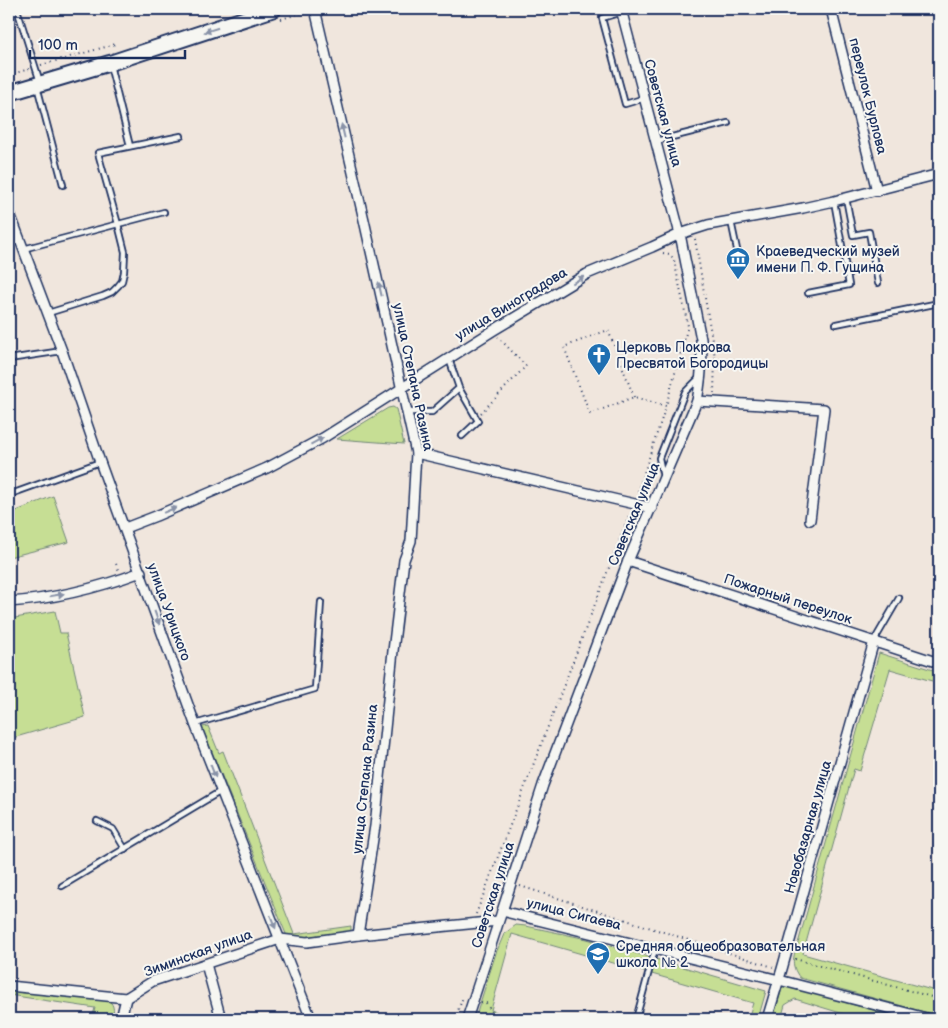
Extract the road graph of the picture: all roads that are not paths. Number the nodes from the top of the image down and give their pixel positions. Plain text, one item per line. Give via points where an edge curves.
1 (16, 9) edge
2 (274, 9) edge
3 (315, 9) edge
4 (831, 9) edge
5 (622, 10) edge
6 (110, 63) junction
7 (39, 84) junction
8 (9, 93) edge
9 (645, 98) junction
10 (728, 123) dead end
11 (181, 136) dead end
12 (656, 141) junction
13 (130, 146) junction
14 (939, 174) edge
15 (63, 185) dead end
16 (877, 191) junction
17 (846, 198) junction
18 (834, 201) junction
19 (9, 211) edge
20 (164, 212) dead end
21 (731, 221) junction
22 (118, 224) junction
23 (680, 234) junction
24 (9, 244) edge
25 (22, 245) junction
26 (740, 264) dead end
27 (878, 283) dead end
28 (808, 292) dead end
29 (939, 303) edge
30 (48, 313) junction
31 (836, 324) dead end
32 (62, 351) junction
33 (9, 358) edge
34 (448, 359) junction
35 (702, 375) junction
36 (402, 388) junction
37 (459, 388) junction
38 (697, 400) junction
39 (407, 412) junction
40 (462, 436) dead end
41 (416, 453) junction
42 (100, 462) junction
43 (664, 479) junction
44 (9, 483) edge
45 (652, 508) junction
46 (810, 520) dead end
47 (125, 528) junction
48 (628, 561) junction
49 (141, 572) junction
50 (899, 598) dead end
51 (9, 602) edge
52 (321, 602) dead end
53 (874, 641) junction
54 (939, 664) edge
55 (195, 724) junction
56 (221, 791) junction
57 (97, 821) dead end
58 (125, 849) junction
59 (62, 886) dead end
60 (502, 911) junction
61 (498, 921) junction
62 (358, 935) junction
63 (280, 939) junction
64 (655, 949) junction
65 (206, 964) junction
66 (779, 980) junction
67 (9, 986) edge
68 (126, 998) junction
69 (121, 1019) edge
70 (221, 1019) edge
71 (311, 1019) edge
72 (466, 1019) edge
73 (636, 1019) edge
74 (767, 1019) edge
75 (930, 1019) edge

1 - 7 lane
2 -> 6 main road
36 -> 3 street, улица Степана Разина
4 - 16 street, переулок Бурлова
5 - 9 street, Советская улица
5 - 9 lane via 602,18 625,104
6 - 7 main road
6 - 13 lane
7 - 8 main road
7 - 15 lane
9 - 12 street, Советская улица
10 - 12 lane
11 - 13 lane
12 - 23 street, Советская улица
13 - 22 lane via 98,153
14 - 16 street, улица Виноградова
16 - 17 street, улица Виноградова
17 - 18 street, улица Виноградова
17 - 27 lane via 853,235 869,232
18 - 21 street, улица Виноградова
18 - 28 lane via 850,285
19 - 25 street, улица Урицкого
20 - 22 lane
21 - 23 street, улица Виноградова
21 - 26 lane
22 - 25 lane
22 - 30 lane via 125,252 124,272 118,286 103,296
34 -> 23 street, улица Виноградова via 587,274
23 - 35 street, Советская улица via 701,339
24 - 25 lane
25 - 30 street, улица Урицкого
29 - 31 lane
30 - 32 street, улица Урицкого
32 - 33 lane
32 - 42 street, улица Урицкого
34 - 36 street, улица Виноградова
34 - 37 lane
35 - 38 street, Советская улица
35 - 43 lane via 685,392 659,458
36 - 39 street, улица Степана Разина
47 -> 36 street, улица Виноградова via 267,468 323,438
37 - 39 lane via 432,412
37 - 40 lane via 478,421
38 - 43 street, Советская улица
38 - 46 street via 824,409
39 - 41 street, улица Степана Разина
41 - 45 street
41 - 62 street, улица Степана Разина via 411,541 404,560 374,826
42 - 44 lane via 11,494
42 - 47 street, улица Урицкого
43 - 45 street, Советская улица
45 - 48 street, Советская улица
47 - 49 street, улица Урицкого
48 - 53 street, Пожарный переулок
48 - 60 street, Советская улица via 543,785
51 -> 49 street via 92,588
49 -> 55 street, улица Урицкого
50 - 53 lane
52 - 55 lane via 315,689
53 - 54 street, Пожарный переулок
53 - 66 street, Новобазарная улица
55 -> 56 street, улица Урицкого
56 - 58 lane
56 -> 63 street, улица Урицкого
57 - 58 lane via 113,829
58 - 59 lane
60 - 61 street, Советская улица
60 - 64 street, улица Сигаева
61 - 62 street
61 - 72 street, Советская улица
62 - 63 street via 307,942
63 - 65 street, Зиминская улица
63 - 71 street, улица Урицкого
64 - 66 street, улица Сигаева
64 - 73 lane
65 - 68 street, Зиминская улица via 153,981
65 - 70 street
66 - 74 street, Новобазарная улица
66 - 75 street, улица Сигаева
67 - 68 street
68 - 69 street

